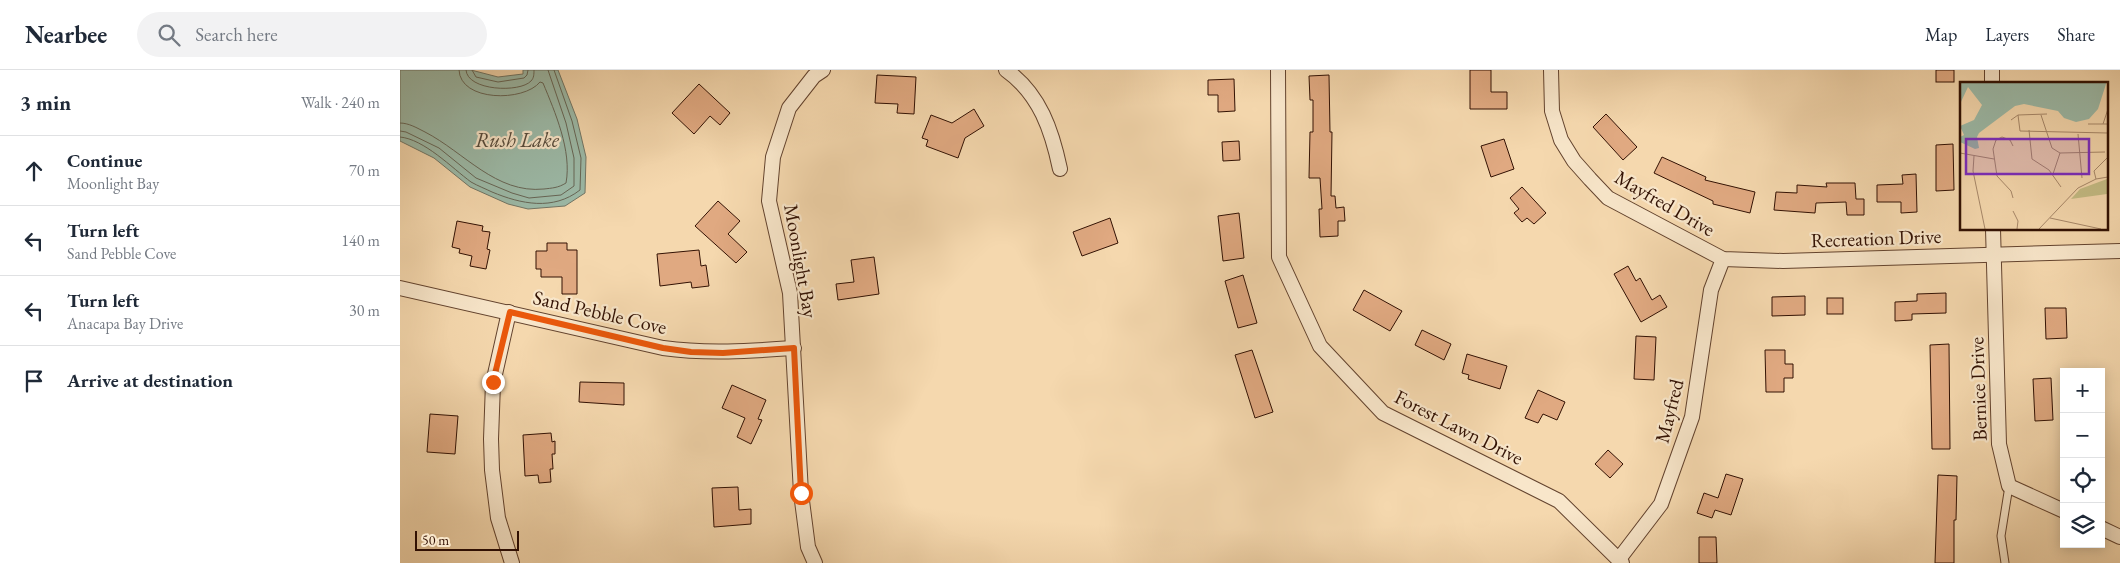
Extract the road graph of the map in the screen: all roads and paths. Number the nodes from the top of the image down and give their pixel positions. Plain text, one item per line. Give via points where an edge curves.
1 (822, 70) edge
2 (1006, 70) edge
3 (1278, 70) edge
4 (1551, 70) edge
5 (1060, 169) dead end
6 (1994, 230) edge
7 (2120, 251) edge
8 (1994, 254) junction
9 (1723, 259) junction
10 (400, 288) edge
11 (510, 312) junction
12 (794, 348) junction
13 (2009, 486) junction
14 (2060, 509) edge
15 (2105, 530) edge
16 (2120, 537) edge
17 (1620, 561) edge
18 (512, 563) edge
19 (815, 563) edge
20 (2005, 563) edge

1 - 12 street, Moonlight Bay via 789,108 773,158 769,201 790,293
2 - 5 street via 1020,80 1036,101 1054,140
3 - 17 street, Forest Lawn Drive via 1279,257 1320,346 1383,413 1560,501
4 - 9 street, Mayfred Drive via 1552,110 1561,140 1590,179 1608,198
6 - 8 street, Bernice Drive
7 - 8 street, Recreation Drive
8 - 9 street, Recreation Drive via 1783,261
8 - 13 street, Bernice Drive via 1999,444
9 - 17 street, Mayfred via 1711,290 1692,417 1661,504
10 - 11 street, Sand Pebble Cove
11 - 12 street, Sand Pebble Cove via 691,352
11 - 18 street via 493,382 491,439 498,518
12 - 19 street, Moonlight Bay via 801,493 808,547
13 - 14 street
13 - 20 lane via 2001,536
15 - 16 street

